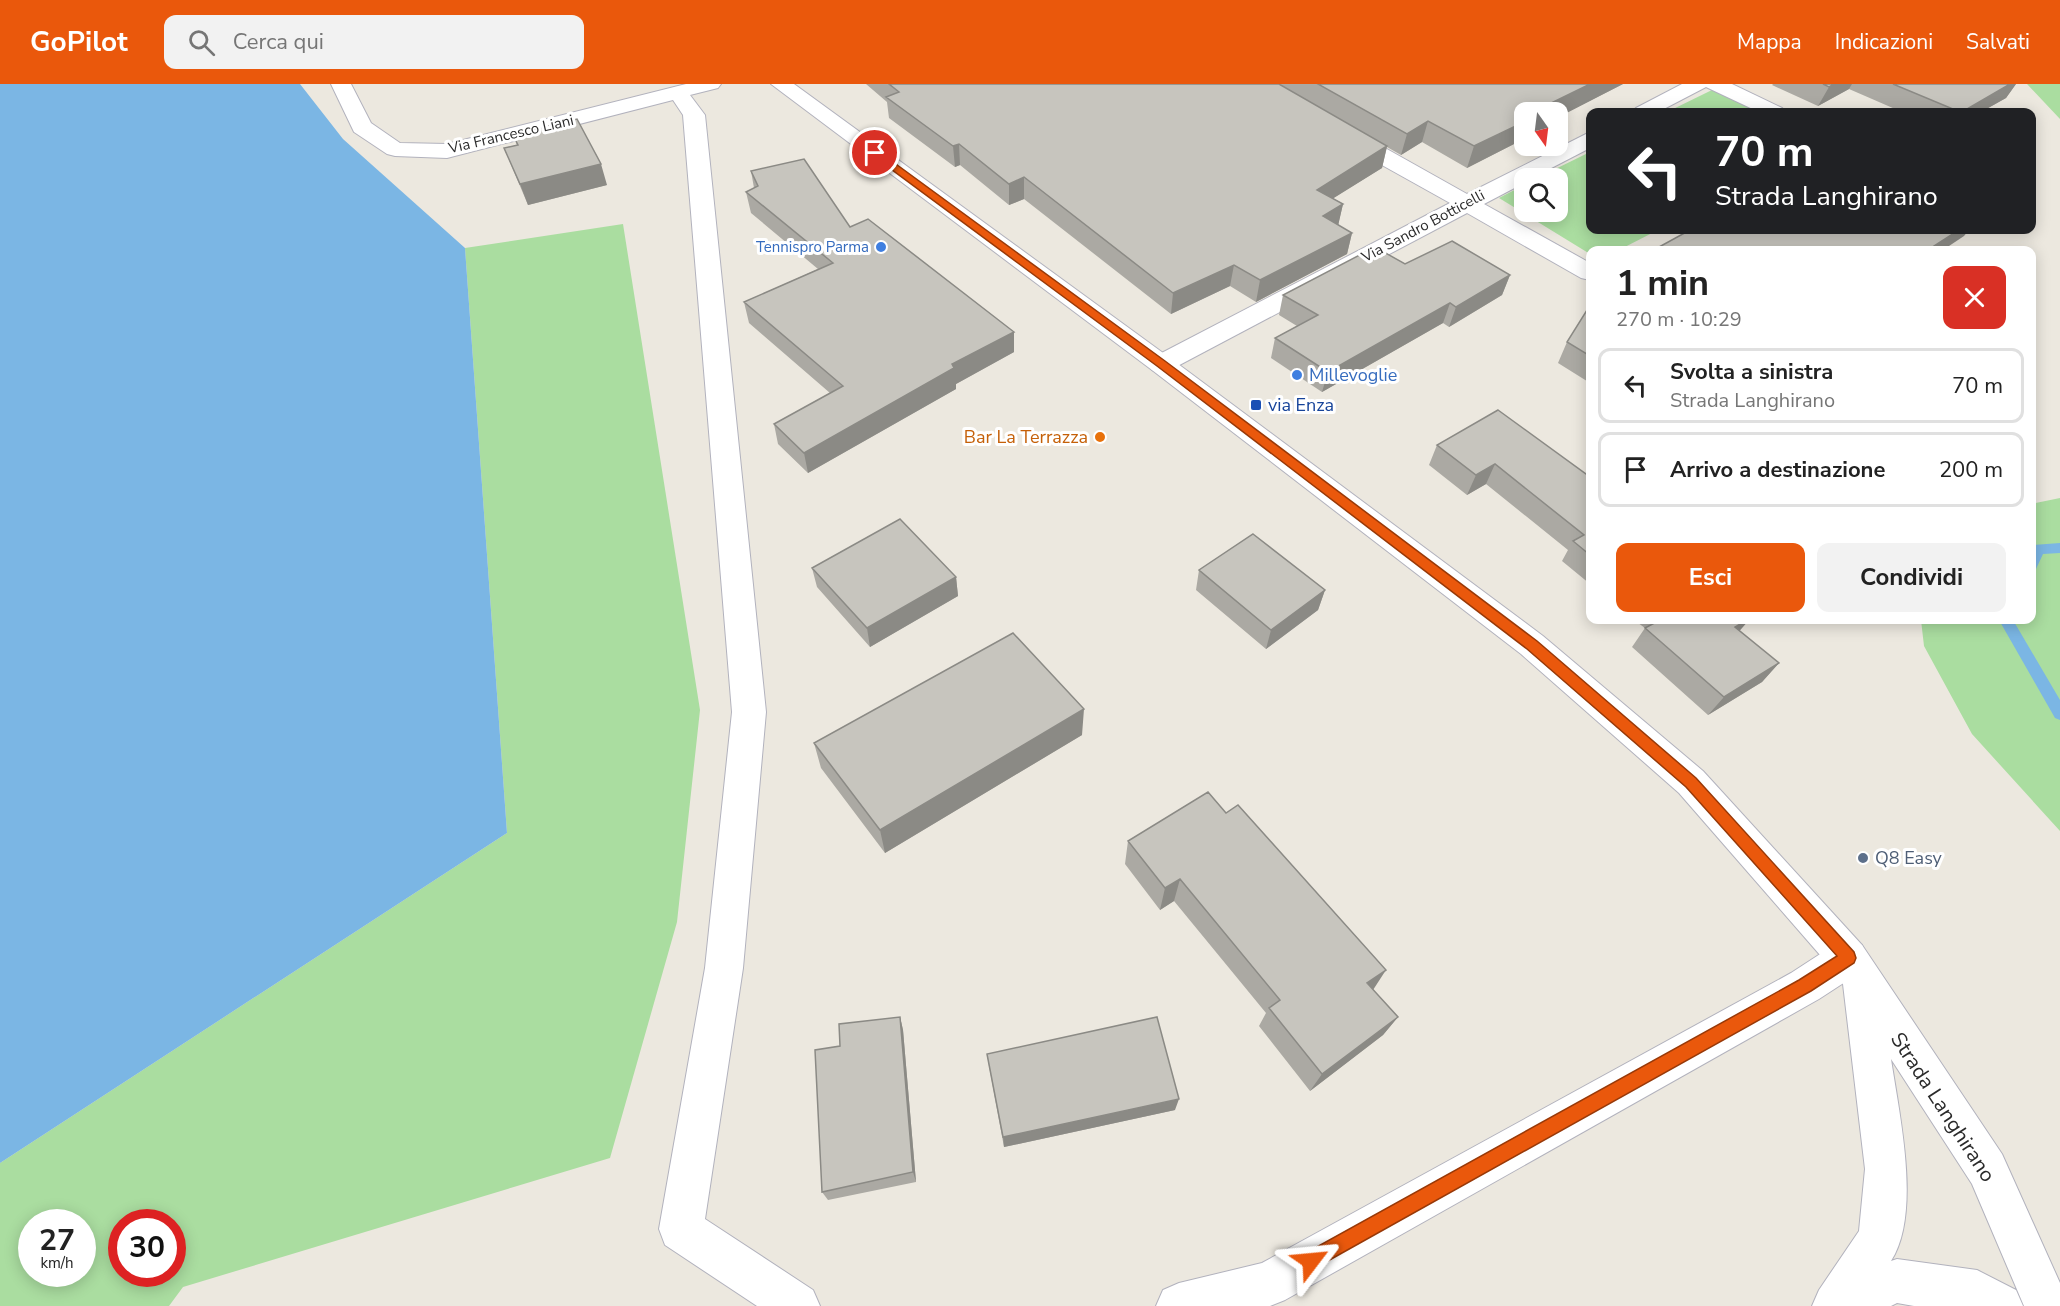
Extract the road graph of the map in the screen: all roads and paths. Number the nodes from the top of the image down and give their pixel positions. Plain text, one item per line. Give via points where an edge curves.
1 (341, 84) edge
2 (711, 84) edge
3 (782, 84) edge
4 (1698, 84) edge
5 (1714, 84) edge
6 (678, 93) junction
7 (1650, 108) edge
8 (1766, 108) edge
9 (1330, 126) edge
10 (1586, 141) edge
11 (1464, 204) junction
12 (1586, 271) edge
13 (1161, 364) junction
14 (1854, 968) junction
15 (796, 1306) edge
16 (1179, 1306) edge
17 (1836, 1306) edge
18 (2000, 1306) edge
19 (2047, 1306) edge

1 - 6 street, Via Francesco Liani via 362,127 394,149 447,151
2 - 6 street, Via Francesco Liani
3 - 13 street, Strada Langhirano
4 - 7 street
5 - 8 street
6 - 15 street via 694,114 749,712 724,968 681,1229
9 - 11 street
10 - 11 street, Via Sandro Botticelli
11 - 12 street
11 - 13 street, Via Sandro Botticelli
13 - 14 street, Strada Langhirano via 1532,645 1691,782
14 - 16 street via 1805,986 1269,1284
14 - 17 street, Strada Langhirano via 1886,1169 1880,1238
14 - 19 street, Strada Langhirano via 1987,1169
17 - 18 street, Strada Langhirano via 1897,1281 1977,1293

